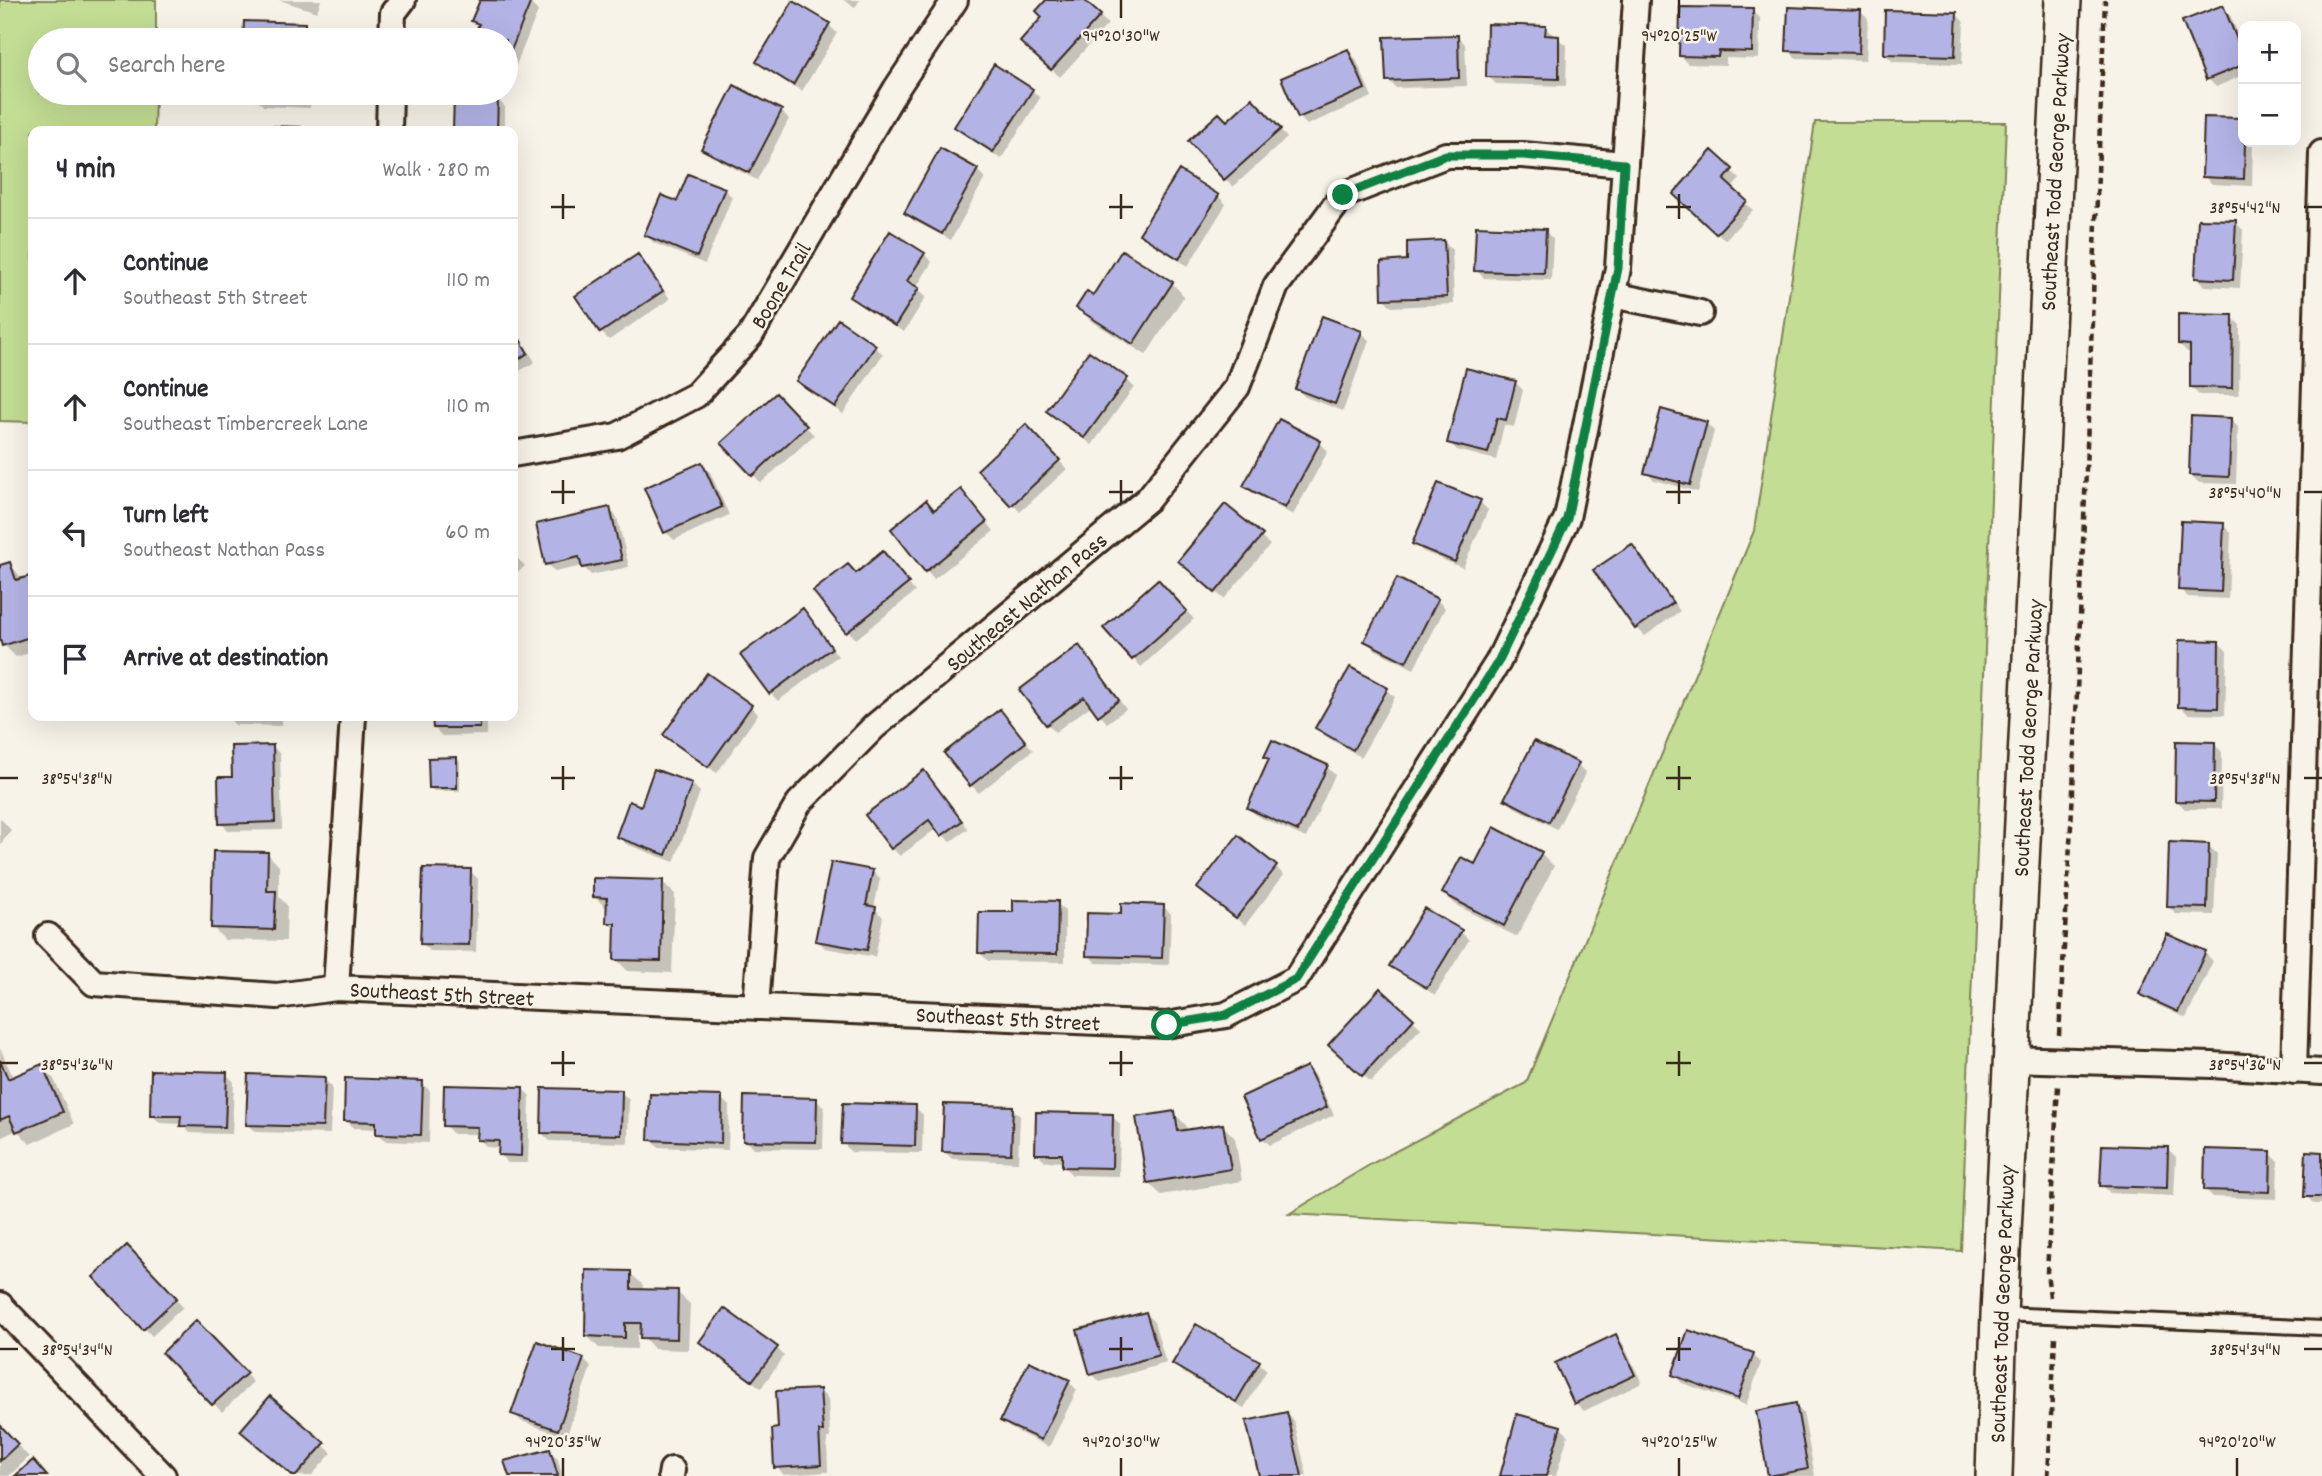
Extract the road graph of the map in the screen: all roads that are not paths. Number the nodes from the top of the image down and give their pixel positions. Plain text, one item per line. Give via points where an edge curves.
1 (403, 0) edge
2 (956, 0) edge
3 (1636, 0) edge
4 (2063, 0) edge
5 (392, 28) edge
6 (389, 105) edge
7 (388, 126) edge
8 (2322, 153) edge
9 (1624, 164) junction
10 (1613, 295) junction
11 (1700, 313) dead end
12 (518, 453) edge
13 (354, 721) edge
14 (48, 936) dead end
15 (336, 988) junction
16 (756, 1007) junction
17 (2011, 1059) junction
18 (2294, 1071) junction
19 (2322, 1072) edge
20 (0, 1305) edge
21 (1999, 1314) junction
22 (2322, 1328) edge
23 (163, 1476) edge
24 (1994, 1476) edge

1 - 5 street via 393,13
2 - 12 street, Boone Trail via 896,89 750,336 696,395 617,436
3 - 9 street, Southeast 5th Street
4 - 17 main road, Southeast Todd George Parkway
6 - 7 street
8 - 18 street
9 - 10 street, Southeast 5th Street
9 - 16 street, Southeast Nathan Pass via 1523,155 1446,155 1343,195 1276,286 1237,387 1148,499 874,727 799,803 767,858
10 - 11 street
10 - 16 street, Southeast 5th Street via 1567,519 1498,662 1296,979 1226,1015 1167,1025
13 - 15 street
14 - 15 street, Southeast 5th Street via 94,983 277,996
15 - 16 street, Southeast 5th Street
17 - 18 street
17 - 21 main road, Southeast Todd George Parkway
18 - 19 street
20 - 23 street
21 - 22 lane
21 - 24 main road, Southeast Todd George Parkway

